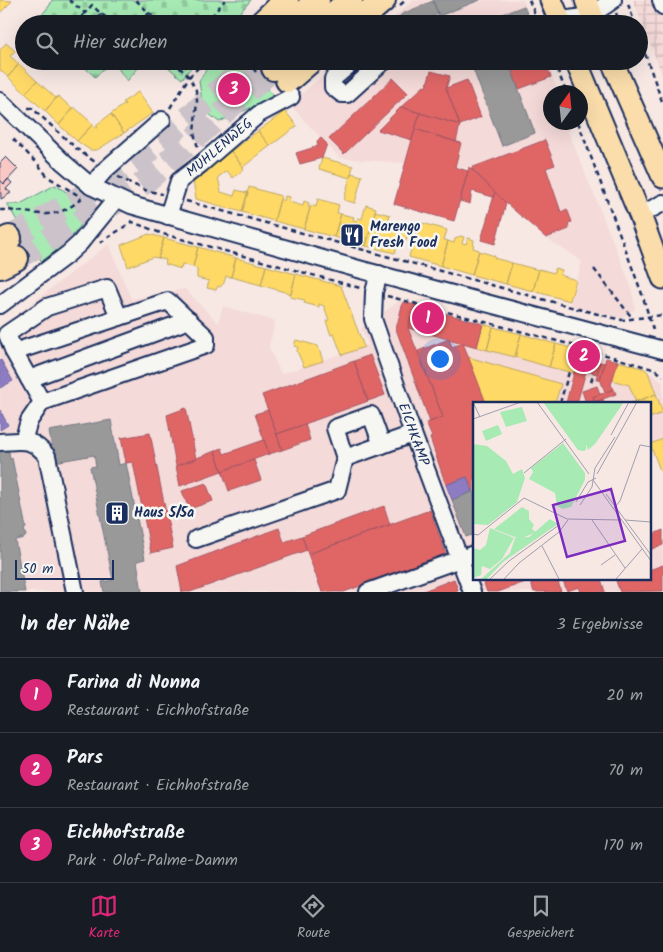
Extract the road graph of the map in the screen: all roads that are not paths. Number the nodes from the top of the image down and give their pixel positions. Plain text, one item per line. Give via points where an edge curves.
1 (286, 0) edge
2 (316, 0) edge
3 (350, 0) edge
4 (383, 0) edge
5 (613, 0) edge
6 (661, 0) edge
7 (663, 6) edge
8 (591, 12) edge
9 (270, 15) edge
10 (301, 15) edge
11 (333, 15) edge
12 (366, 15) edge
13 (344, 70) edge
14 (373, 70) edge
15 (580, 70) edge
16 (616, 70) edge
17 (284, 76) edge
18 (0, 101) edge
19 (162, 120) road end
20 (663, 177) edge
21 (88, 194) junction
22 (116, 199) junction
23 (663, 203) edge
24 (640, 215) junction
25 (168, 216) junction
26 (379, 274) junction
27 (663, 278) edge
28 (0, 305) edge
29 (119, 317) junction
30 (189, 320) junction
31 (663, 350) edge
32 (14, 352) junction
33 (29, 379) junction
34 (42, 402) junction
35 (413, 434) junction
36 (23, 441) junction
37 (0, 442) edge
38 (382, 445) junction
39 (346, 458) junction
40 (196, 539) dead end
41 (473, 554) edge
42 (459, 560) junction
43 (75, 592) edge
44 (368, 592) edge
45 (472, 592) edge

1 - 9 highway
2 - 10 highway
3 - 11 highway
4 - 12 highway
5 - 8 street
6 - 7 street
13 - 14 street via 333,79 333,86 342,94 347,94
15 - 24 main road
16 - 20 main road
17 - 25 street, MÜHLENWEG via 259,114 179,181
18 - 21 street via 64,163
19 - 21 street via 105,170
21 - 22 street
22 - 25 street
22 - 28 street via 68,254
23 - 24 street
24 - 27 main road
25 - 26 street
26 - 31 street
26 - 35 street, EICHKAMP via 374,292 373,319
29 - 30 street via 168,300
29 - 32 street
29 - 32 street via 107,288 47,307 7,334
30 - 33 street
30 - 34 street via 206,338 206,345
32 - 33 street
33 - 34 street
34 - 36 street via 29,422
35 - 38 street
35 - 42 street, EICHKAMP
36 - 37 street
36 - 43 street via 36,444 47,456
38 - 39 street
38 - 39 street via 371,415 335,428
39 - 40 street via 337,490
41 - 42 street
42 - 44 street
42 - 45 street, EICHKAMP

